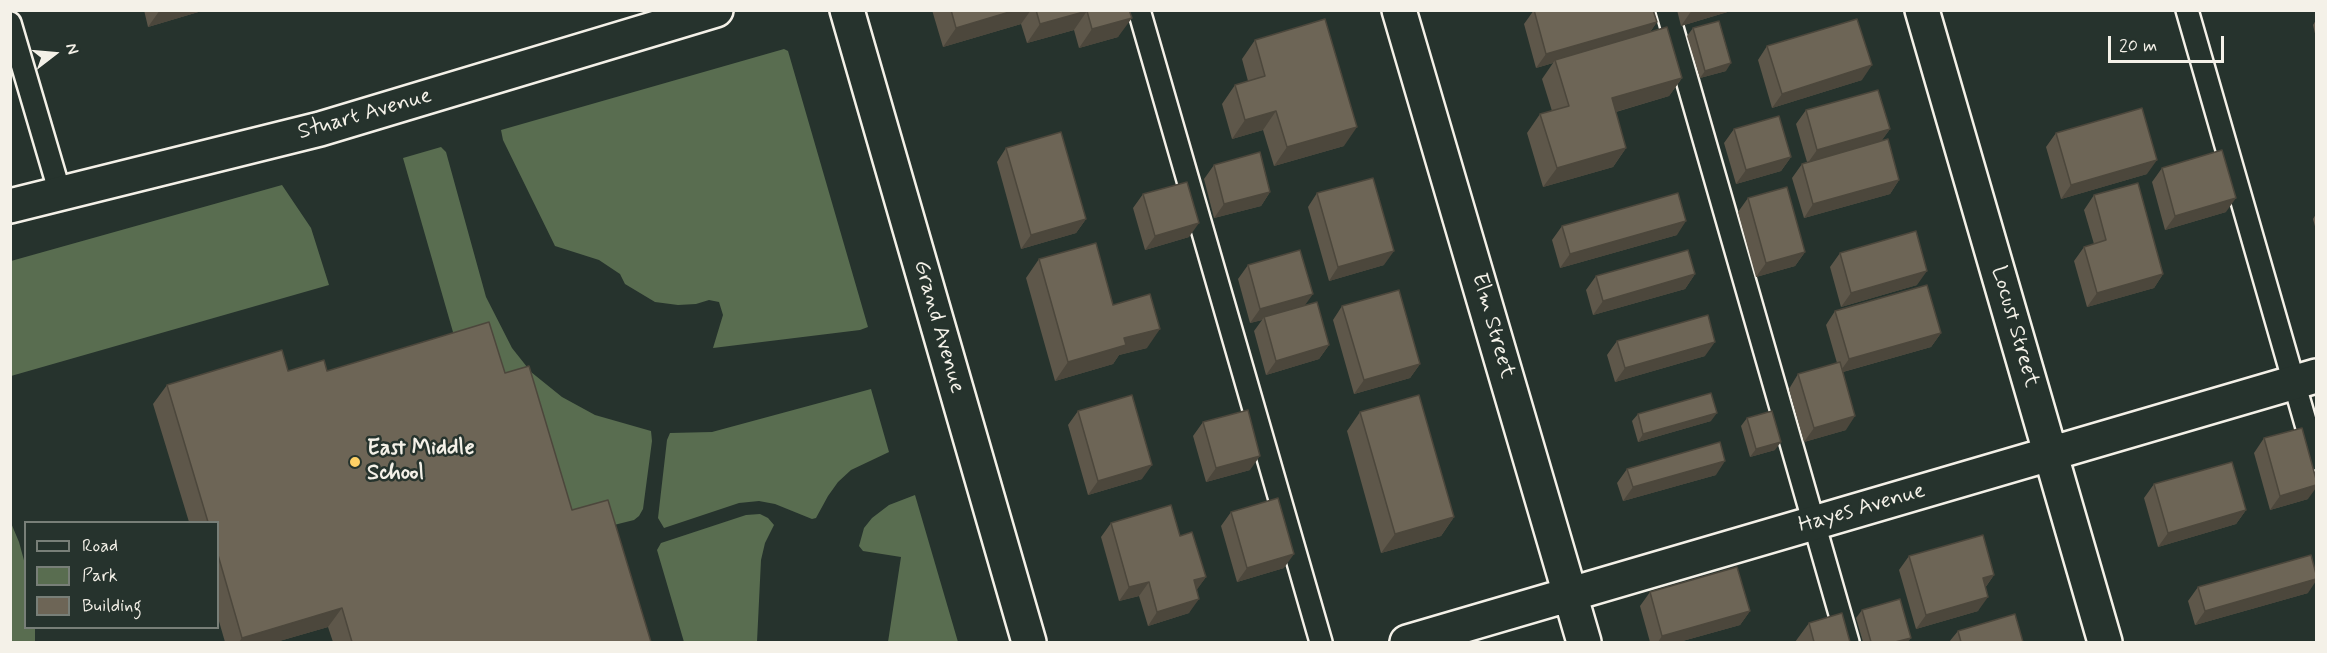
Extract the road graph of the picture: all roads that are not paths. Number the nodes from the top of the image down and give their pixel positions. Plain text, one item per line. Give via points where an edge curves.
1 (716, 10) edge
2 (847, 10) edge
3 (1139, 10) edge
4 (1399, 10) edge
5 (1667, 10) edge
6 (1922, 10) edge
7 (2187, 10) edge
8 (10, 23) edge
9 (60, 192) junction
10 (10, 206) edge
11 (2305, 379) edge
12 (2051, 453) junction
13 (2316, 459) edge
14 (1814, 523) junction
15 (1570, 594) junction
16 (1029, 642) edge
17 (1321, 642) edge
18 (1407, 642) edge
19 (1584, 642) edge
20 (1848, 642) edge
21 (2105, 642) edge

1 - 9 street, Stuart Avenue via 320,129
2 - 16 street, Grand Avenue
3 - 17 lane
4 - 15 street, Elm Street
5 - 14 lane
6 - 12 street, Locust Street
7 - 11 lane
8 - 9 lane
9 - 10 street, Stuart Avenue
11 - 12 street, Hayes Avenue
11 - 13 lane
12 - 14 street, Hayes Avenue
12 - 21 street, Locust Street
14 - 15 street, Hayes Avenue
14 - 20 lane
15 - 18 street, Hayes Avenue
15 - 19 street, Elm Street

